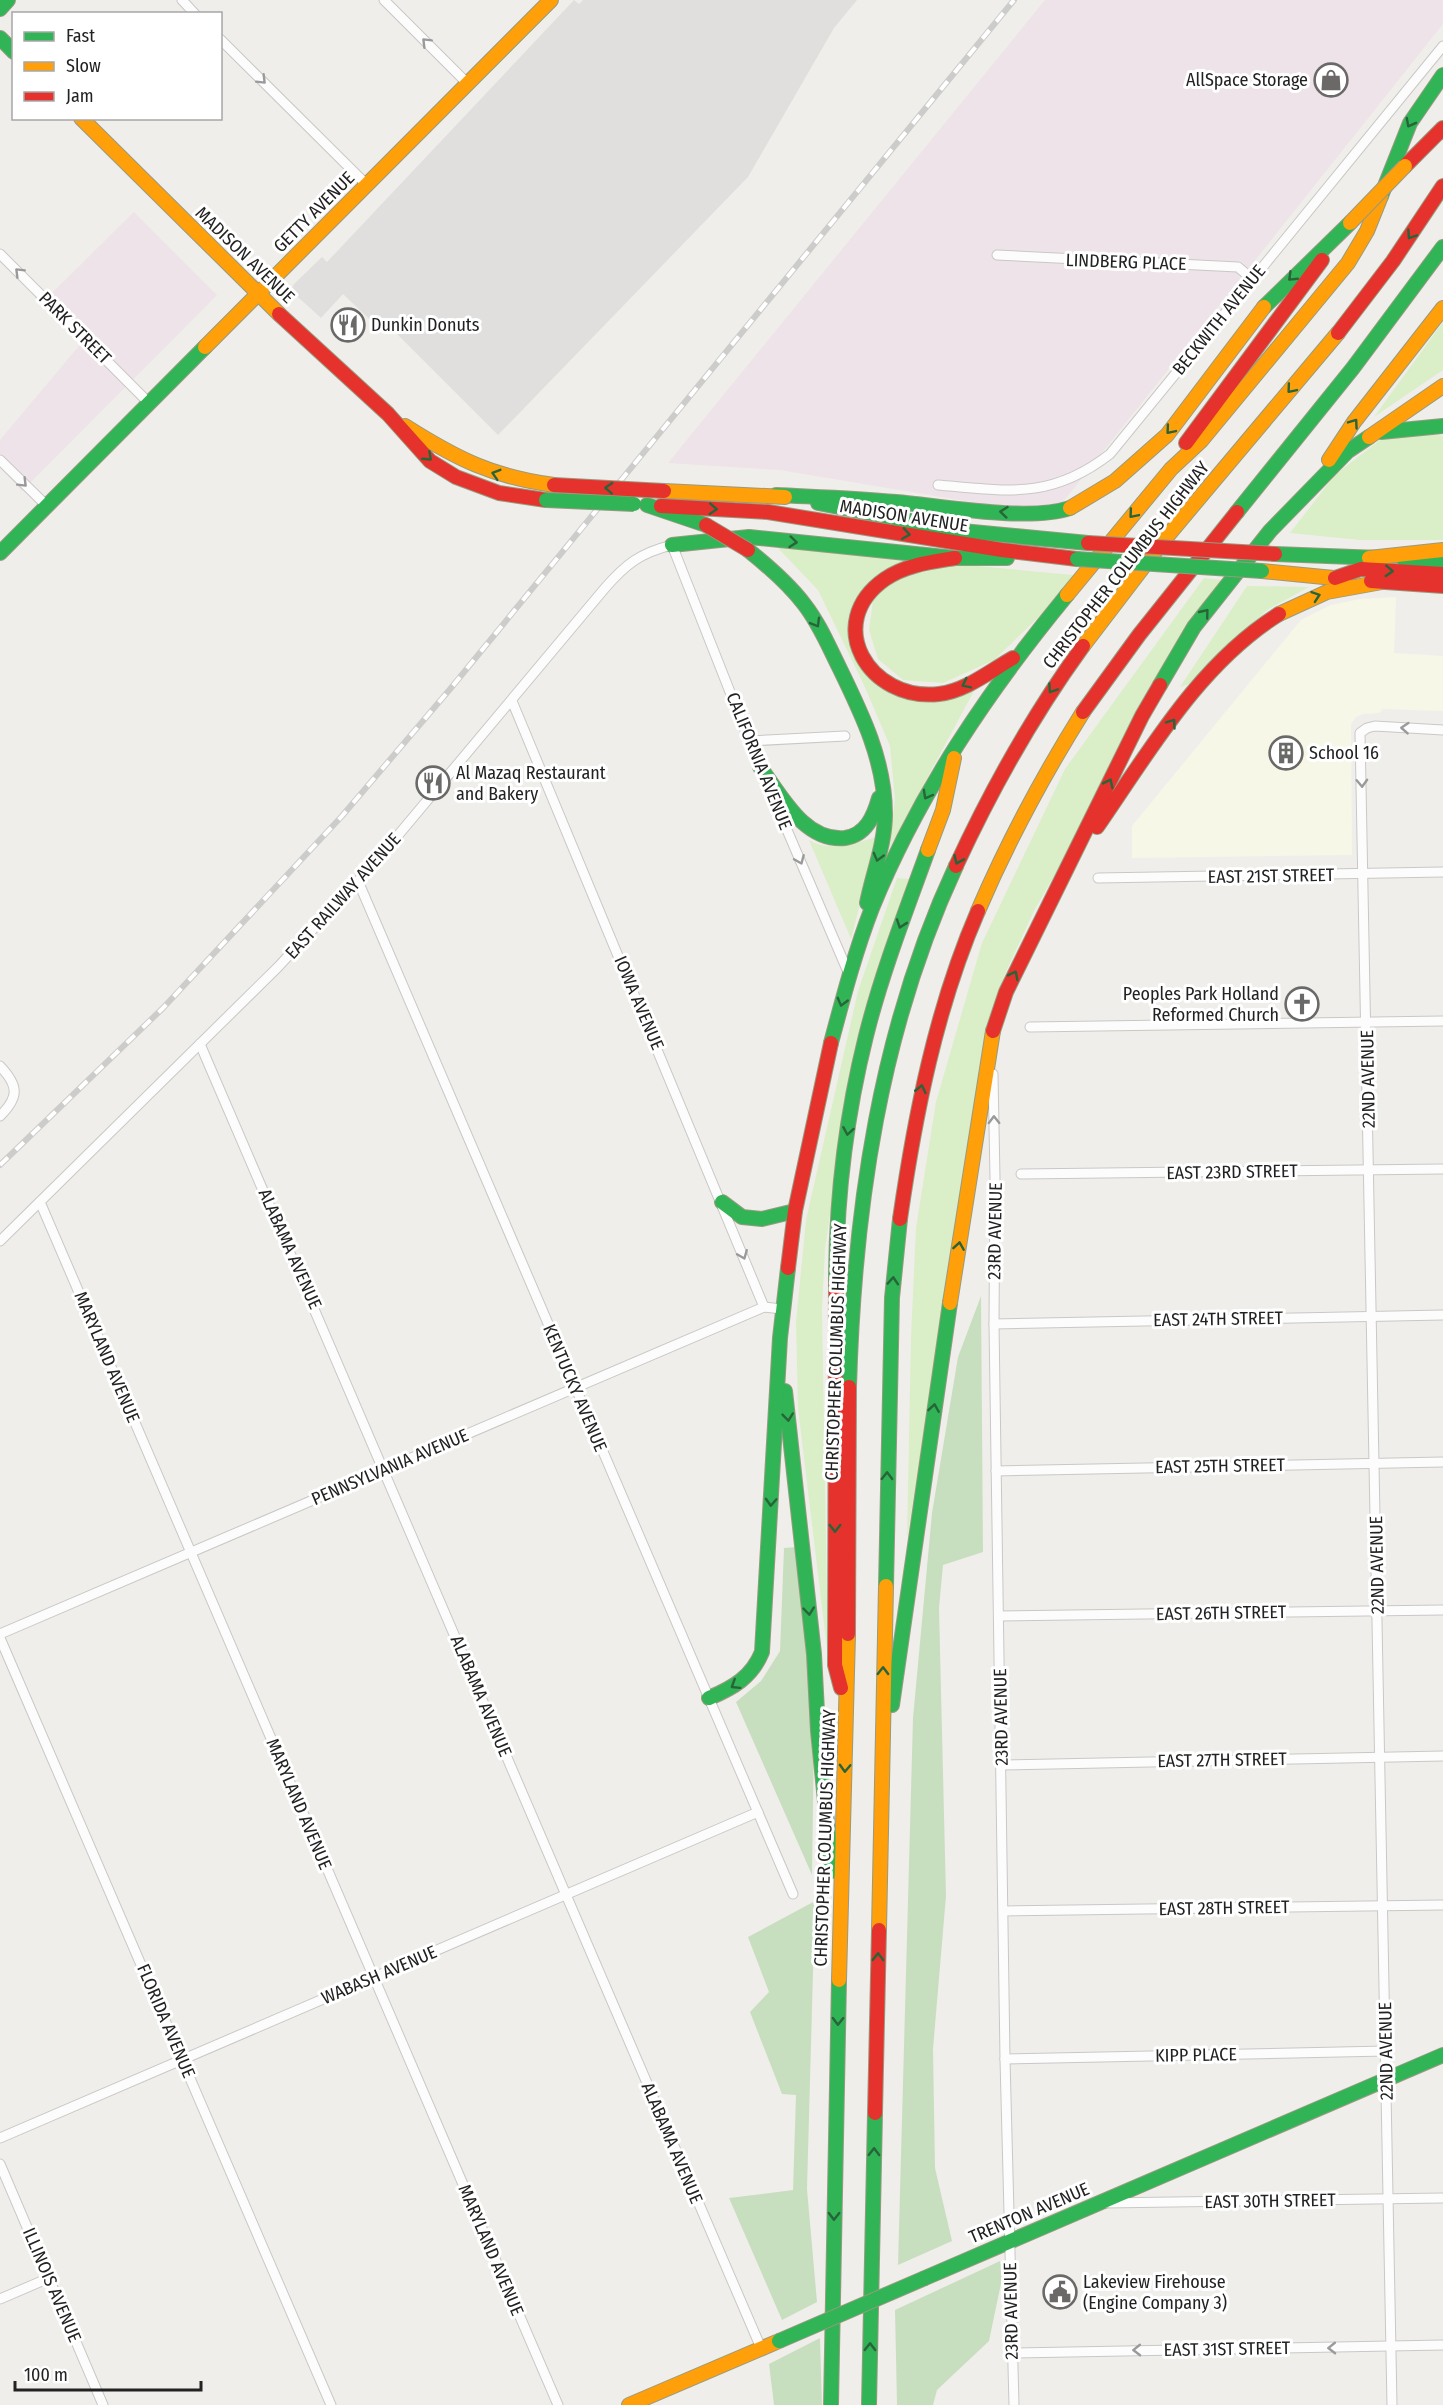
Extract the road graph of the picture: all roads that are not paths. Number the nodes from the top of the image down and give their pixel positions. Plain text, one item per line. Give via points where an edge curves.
1 (8, 0) edge
2 (182, 0) edge
3 (384, 0) edge
4 (552, 0) edge
5 (0, 9) edge
6 (193, 12) edge
7 (0, 38) edge
8 (222, 41) edge
9 (1443, 46) edge
10 (12, 49) edge
11 (1443, 75) edge
12 (468, 84) junction
13 (83, 120) edge
14 (1443, 128) edge
15 (367, 185) junction
16 (1443, 186) edge
17 (1350, 223) junction
18 (1443, 247) edge
19 (0, 254) edge
20 (997, 255) dead end
21 (1252, 279) junction
22 (258, 294) junction
23 (1443, 308) edge
24 (1443, 386) edge
25 (149, 403) junction
26 (388, 414) junction
27 (1443, 426) edge
28 (1377, 433) junction
29 (0, 460) edge
30 (1170, 469) junction
31 (938, 485) dead end
32 (1310, 489) junction
33 (776, 495) junction
34 (640, 505) junction
35 (47, 506) junction
36 (672, 545) junction
37 (1443, 550) edge
38 (0, 553) edge
39 (956, 558) junction
40 (1369, 558) junction
41 (1077, 559) junction
42 (1443, 563) edge
43 (1443, 574) edge
44 (1335, 578) junction
45 (1382, 582) junction
46 (1443, 586) edge
47 (1017, 656) junction
48 (512, 701) junction
49 (1443, 730) edge
50 (845, 736) dead end
51 (750, 741) junction
52 (957, 745) junction
53 (760, 767) junction
54 (882, 779) junction
55 (1443, 872) edge
56 (1064, 873) junction
57 (1365, 873) junction
58 (1098, 878) dead end
59 (358, 881) junction
60 (859, 946) junction
61 (849, 976) junction
62 (1443, 1021) edge
63 (1367, 1022) junction
64 (1030, 1027) dead end
65 (993, 1030) junction
66 (200, 1044) junction
67 (0, 1066) edge
68 (0, 1116) edge
69 (1443, 1169) edge
70 (1370, 1170) junction
71 (1021, 1174) dead end
72 (40, 1202) junction
73 (722, 1202) junction
74 (795, 1211) junction
75 (0, 1241) edge
76 (764, 1307) junction
77 (782, 1309) junction
78 (1443, 1316) edge
79 (1372, 1317) junction
80 (994, 1323) junction
81 (780, 1338) junction
82 (576, 1388) junction
83 (1443, 1462) edge
84 (1376, 1463) junction
85 (385, 1468) junction
86 (996, 1470) junction
87 (192, 1552) junction
88 (1443, 1610) edge
89 (1378, 1611) junction
90 (999, 1616) junction
91 (0, 1636) edge
92 (709, 1698) junction
93 (847, 1709) junction
94 (1443, 1756) edge
95 (1380, 1757) junction
96 (1001, 1765) junction
97 (881, 1793) junction
98 (758, 1812) junction
99 (793, 1894) dead end
100 (565, 1895) junction
101 (1443, 1905) edge
102 (1383, 1906) junction
103 (1004, 1911) junction
104 (840, 1942) junction
105 (374, 1977) junction
106 (1386, 2051) junction
107 (1443, 2055) edge
108 (1005, 2059) junction
109 (183, 2060) junction
110 (1386, 2079) junction
111 (0, 2138) edge
112 (0, 2164) edge
113 (1443, 2198) edge
114 (1388, 2199) junction
115 (1096, 2203) junction
116 (1009, 2241) junction
117 (49, 2278) junction
118 (0, 2300) edge
119 (1443, 2345) edge
120 (1391, 2347) junction
121 (761, 2348) junction
122 (1011, 2353) junction
123 (103, 2405) edge
124 (331, 2405) edge
125 (558, 2405) edge
126 (629, 2405) edge
127 (831, 2405) edge
128 (869, 2405) edge
129 (1014, 2405) edge
130 (1392, 2405) edge

1 - 5 main road
2 - 6 street
12 -> 3 street
4 - 12 main road, GETTY AVENUE
7 - 10 main road
8 -> 15 street
9 - 21 street, BECKWITH AVENUE
11 -> 30 main road via 1410,123 1367,231 1348,263 1201,441
12 - 15 main road, GETTY AVENUE
13 - 22 main road, MADISON AVENUE
14 - 17 main road, bridge
15 - 22 main road, GETTY AVENUE
16 -> 93 main road, CHRISTOPHER COLUMBUS HIGHWAY via 1377,283 1107,612 1055,684 987,800 932,924 888,1063 871,1140 859,1228 849,1409
17 - 30 main road via 1191,435
17 -> 33 main road via 1258,312 1167,435 1115,481 1076,506 1024,514
97 -> 18 main road via 889,1393 897,1231 923,1082 961,953 1016,828 1083,711 1139,633 1375,339
25 -> 19 street, PARK STREET
20 - 21 street, LINDBERG PLACE via 1238,267
21 - 31 street, BECKWITH AVENUE via 1121,442 1099,462 1068,480 1022,490
22 - 25 main road, GETTY AVENUE
22 - 26 main road, MADISON AVENUE
32 -> 23 main road via 1354,422
24 - 28 main road
25 - 35 main road, GETTY AVENUE
33 -> 26 main road, MADISON AVENUE, bridge via 523,482 466,464
26 -> 34 main road, MADISON AVENUE, bridge via 430,461 456,477 499,493
27 - 28 main road
28 - 32 main road via 1348,451
29 -> 35 street
30 -> 47 main road
56 -> 32 main road via 1142,716 1194,627 1270,531
33 - 40 main road, MADISON AVENUE, bridge via 962,531 1088,543
34 -> 41 main road, MADISON AVENUE via 768,512
34 -> 54 main road, bridge via 706,525 748,550 783,580 814,619 867,726
35 - 38 main road, GETTY AVENUE
36 -> 39 main road via 749,537
36 - 48 street, EAST RAILWAY AVENUE via 627,564
36 - 51 street, CALIFORNIA AVENUE
37 - 40 main road
39 - 41 main road
47 -> 39 main road via 962,687 928,695 908,694 887,686 864,664 856,625 866,597 895,573 925,562
40 - 42 main road, MADISON AVENUE
41 - 44 main road, MADISON AVENUE, bridge
44 -> 43 main road via 1361,569
44 - 45 main road, MADISON AVENUE
45 - 46 main road, MADISON AVENUE
56 -> 45 main road via 1188,701 1229,654 1286,609 1322,594
47 - 52 main road
48 - 59 street, EAST RAILWAY AVENUE
48 - 73 street, IOWA AVENUE
49 -> 57 street, 22ND AVENUE via 1375,726 1360,733
50 - 51 street
51 - 53 street, CALIFORNIA AVENUE
52 -> 60 main road via 903,840
52 -> 93 main road via 943,810 889,958 866,1036 842,1165 836,1239 835,1665
53 - 54 main road via 810,828 837,839 858,834 870,823
53 -> 61 street, CALIFORNIA AVENUE
54 -> 60 main road via 884,828
55 - 57 street, EAST 21ST STREET
65 -> 56 main road via 1006,992
57 - 58 street, EAST 21ST STREET
57 - 63 street, 22ND AVENUE
59 - 66 street, EAST RAILWAY AVENUE via 278,968
59 - 82 street, KENTUCKY AVENUE
60 - 61 main road
61 -> 74 main road via 824,1069
62 - 63 street
63 - 64 street
63 - 70 street, 22ND AVENUE
80 -> 65 street, 23RD AVENUE
97 -> 65 main road via 930,1431
66 - 72 street, EAST RAILWAY AVENUE
66 - 85 street, ALABAMA AVENUE
67 - 68 street via 12,1080 16,1094
69 - 70 street, EAST 23RD STREET
70 - 71 street, EAST 23RD STREET
70 - 79 street, 22ND AVENUE
72 - 75 street, EAST RAILWAY AVENUE
72 - 87 street, MARYLAND AVENUE
73 - 74 main road via 742,1217 762,1219
73 -> 76 street, IOWA AVENUE
74 - 77 main road
76 - 77 street, PENNSYLVANIA AVENUE
76 - 82 street, PENNSYLVANIA AVENUE
77 - 81 main road
78 - 79 street, EAST 24TH STREET
79 - 80 street, EAST 24TH STREET
79 - 84 street, 22ND AVENUE
80 - 86 street, 23RD AVENUE
81 -> 92 main road via 762,1652 754,1671 739,1684
81 -> 104 main road
82 - 85 street, PENNSYLVANIA AVENUE
82 - 92 street, KENTUCKY AVENUE
83 - 84 street, EAST 25TH STREET
84 - 86 street, EAST 25TH STREET
84 - 89 street, 22ND AVENUE
85 - 87 street, PENNSYLVANIA AVENUE
85 - 100 street, ALABAMA AVENUE
86 - 90 street, 23RD AVENUE
87 - 91 street, PENNSYLVANIA AVENUE
87 - 105 street, MARYLAND AVENUE
88 - 89 street, EAST 26TH STREET
89 - 90 street, EAST 26TH STREET
89 - 95 street, 22ND AVENUE
90 - 96 street, 23RD AVENUE
91 - 109 street, FLORIDA AVENUE
92 - 98 street, KENTUCKY AVENUE
93 -> 104 main road, CHRISTOPHER COLUMBUS HIGHWAY
94 - 95 street, EAST 27TH STREET
95 - 96 street, EAST 27TH STREET
95 - 102 street, 22ND AVENUE
96 - 103 street, 23RD AVENUE
128 -> 97 main road
98 - 99 street, KENTUCKY AVENUE
98 - 100 street, WABASH AVENUE
100 - 105 street, WABASH AVENUE
100 - 121 street, ALABAMA AVENUE
101 - 102 street, EAST 28TH STREET
102 - 103 street, EAST 28TH STREET
102 - 106 street, 22ND AVENUE
103 - 108 street, 23RD AVENUE
104 -> 127 main road, CHRISTOPHER COLUMBUS HIGHWAY
105 - 109 street, WABASH AVENUE
105 - 125 street, MARYLAND AVENUE
106 - 108 street, KIPP PLACE
106 - 110 street, 22ND AVENUE
107 - 110 main road, TRENTON AVENUE
108 - 116 street, 23RD AVENUE
109 - 111 street, WABASH AVENUE
109 - 124 street, FLORIDA AVENUE
110 - 114 street, 22ND AVENUE
110 - 115 main road, TRENTON AVENUE
112 - 117 street, ILLINOIS AVENUE
113 - 114 street, EAST 30TH STREET
114 - 115 street, EAST 30TH STREET
114 - 120 street, 22ND AVENUE
115 - 116 main road, TRENTON AVENUE
116 - 121 main road, TRENTON AVENUE, bridge
116 - 122 street, 23RD AVENUE
117 - 118 street
117 - 123 street, ILLINOIS AVENUE
119 - 120 street, EAST 31ST STREET
120 -> 122 street, EAST 31ST STREET
120 - 130 street, 22ND AVENUE
121 - 126 main road, TRENTON AVENUE
122 - 129 street, 23RD AVENUE

